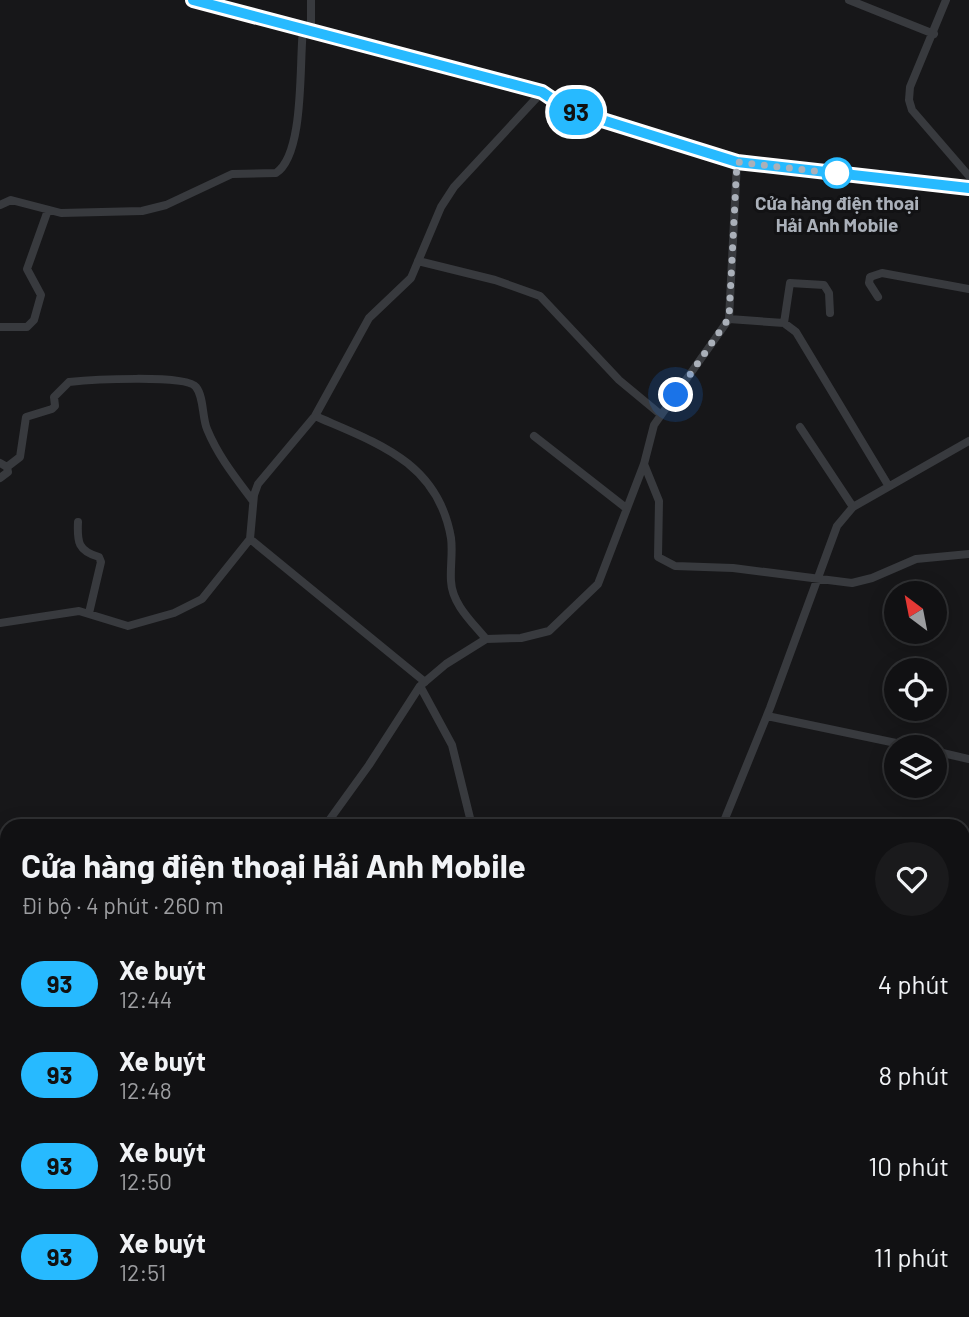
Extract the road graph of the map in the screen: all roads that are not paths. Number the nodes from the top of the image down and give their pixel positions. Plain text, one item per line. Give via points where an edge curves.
1 (193, 0) edge
2 (311, 0) edge
3 (849, 0) edge
4 (946, 0) edge
5 (307, 31) junction
6 (934, 34) junction
7 (542, 92) junction
8 (737, 162) junction
9 (969, 176) edge
10 (969, 188) edge
11 (0, 205) edge
12 (48, 210) junction
13 (418, 261) junction
14 (969, 289) edge
15 (878, 297) dead end
16 (830, 313) dead end
17 (729, 318) junction
18 (784, 323) junction
19 (0, 327) edge
20 (660, 414) junction
21 (316, 416) junction
22 (800, 427) dead end
23 (534, 436) dead end
24 (969, 441) edge
25 (644, 464) junction
26 (4, 465) edge
27 (0, 478) edge
28 (888, 485) junction
29 (253, 501) junction
30 (853, 506) junction
31 (626, 508) junction
32 (78, 522) dead end
33 (250, 539) junction
34 (969, 554) edge
35 (819, 580) junction
36 (89, 613) junction
37 (0, 623) edge
38 (486, 639) junction
39 (423, 684) junction
40 (767, 716) junction
41 (884, 741) edge
42 (947, 754) edge
43 (969, 759) edge
44 (330, 819) edge
45 (470, 819) edge
46 (725, 819) edge

1 - 5 street
2 - 5 street
3 - 6 street
4 - 6 street
5 - 7 street
5 - 12 street via 299,117 282,169 269,174 232,174 154,209
6 - 9 street via 909,87 909,100 912,110
7 - 8 street via 567,109
7 - 13 street via 454,187
8 - 10 street
8 - 17 street
11 - 12 street via 21,201
12 - 19 street via 27,269 41,295 34,320 27,327
13 - 20 street via 540,296 619,380
13 - 21 street via 406,285 363,327
14 - 15 street via 882,273 870,277
16 - 18 street via 824,285 795,281 787,293
17 - 18 street
17 - 20 street
18 - 28 street via 804,342
20 - 25 street
21 - 29 street via 258,485
21 - 38 street via 391,449 425,479 446,518 454,596
22 - 30 street
23 - 31 street
24 - 28 street
25 - 31 street
25 - 35 street via 657,491 656,550 663,561 675,566 733,568
26 - 27 street via 8,472
26 - 29 street via 20,457 26,417 55,406 54,397 69,382 125,378 190,383 198,390 219,455
28 - 30 street
29 - 33 street
30 - 35 street via 837,526
31 - 38 street via 598,584 570,614 536,636
32 - 36 street via 77,543 101,562
33 - 36 street via 206,595 181,610 128,626
33 - 39 street
34 - 35 street via 916,559 862,582
35 - 40 street
36 - 37 street via 68,611
38 - 39 street
39 - 44 street
39 - 45 street via 452,745
40 - 41 street
40 - 46 street
42 - 43 street

